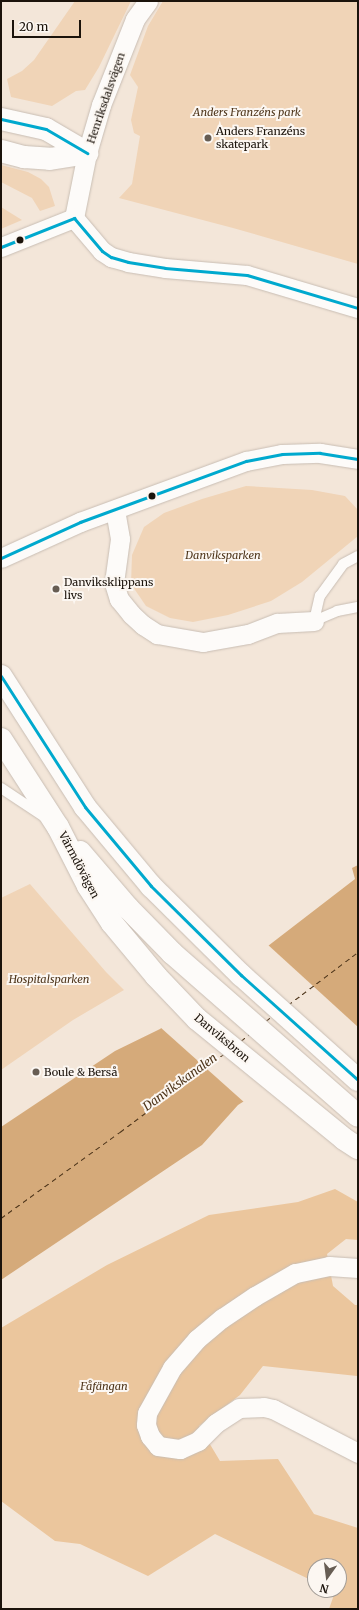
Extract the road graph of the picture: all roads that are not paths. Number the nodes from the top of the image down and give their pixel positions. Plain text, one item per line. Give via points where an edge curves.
1 (148, 1) edge
2 (1, 119) edge
3 (1, 151) edge
4 (87, 153) junction
5 (74, 218) junction
6 (1, 247) edge
7 (358, 308) edge
8 (358, 459) edge
9 (115, 510) junction
10 (358, 556) edge
11 (1, 558) edge
12 (358, 607) edge
13 (314, 621) junction
14 (1, 676) edge
15 (1, 739) edge
16 (1, 788) edge
17 (58, 827) junction
18 (112, 923) joint
19 (358, 1080) edge
20 (358, 1116) edge
21 (351, 1143) edge
22 (358, 1268) edge
23 (358, 1453) edge

1 - 4 street, Henriksdalsvägen via 135,19 102,105
2 - 4 main road via 46,129
3 - 4 main road via 24,157 50,159
4 - 5 street, Henriksdalsvägen
5 - 6 street
5 - 7 street via 102,251 111,257 165,268 247,276
8 - 9 street via 320,453 282,454 246,461
9 - 11 street via 80,522
9 - 13 street via 120,539 114,583 119,599 131,614 157,634 203,642 248,634 277,623
10 - 13 lane via 343,564 320,596
12 - 13 lane
14 - 19 main road via 85,807 151,886 241,975
15 - 17 main road, Värmdövägen
16 - 17 lane
17 - 18 main road, Värmdövägen via 88,886
17 - 20 main road, Värmdövägen via 128,908 172,953
18 - 21 main road, Danviksbron via 156,976 197,1019
22 - 23 street via 329,1266 295,1273 222,1318 197,1339 172,1368 146,1413 146,1425 158,1446 180,1449 198,1441 216,1423 239,1408 264,1407 273,1409

